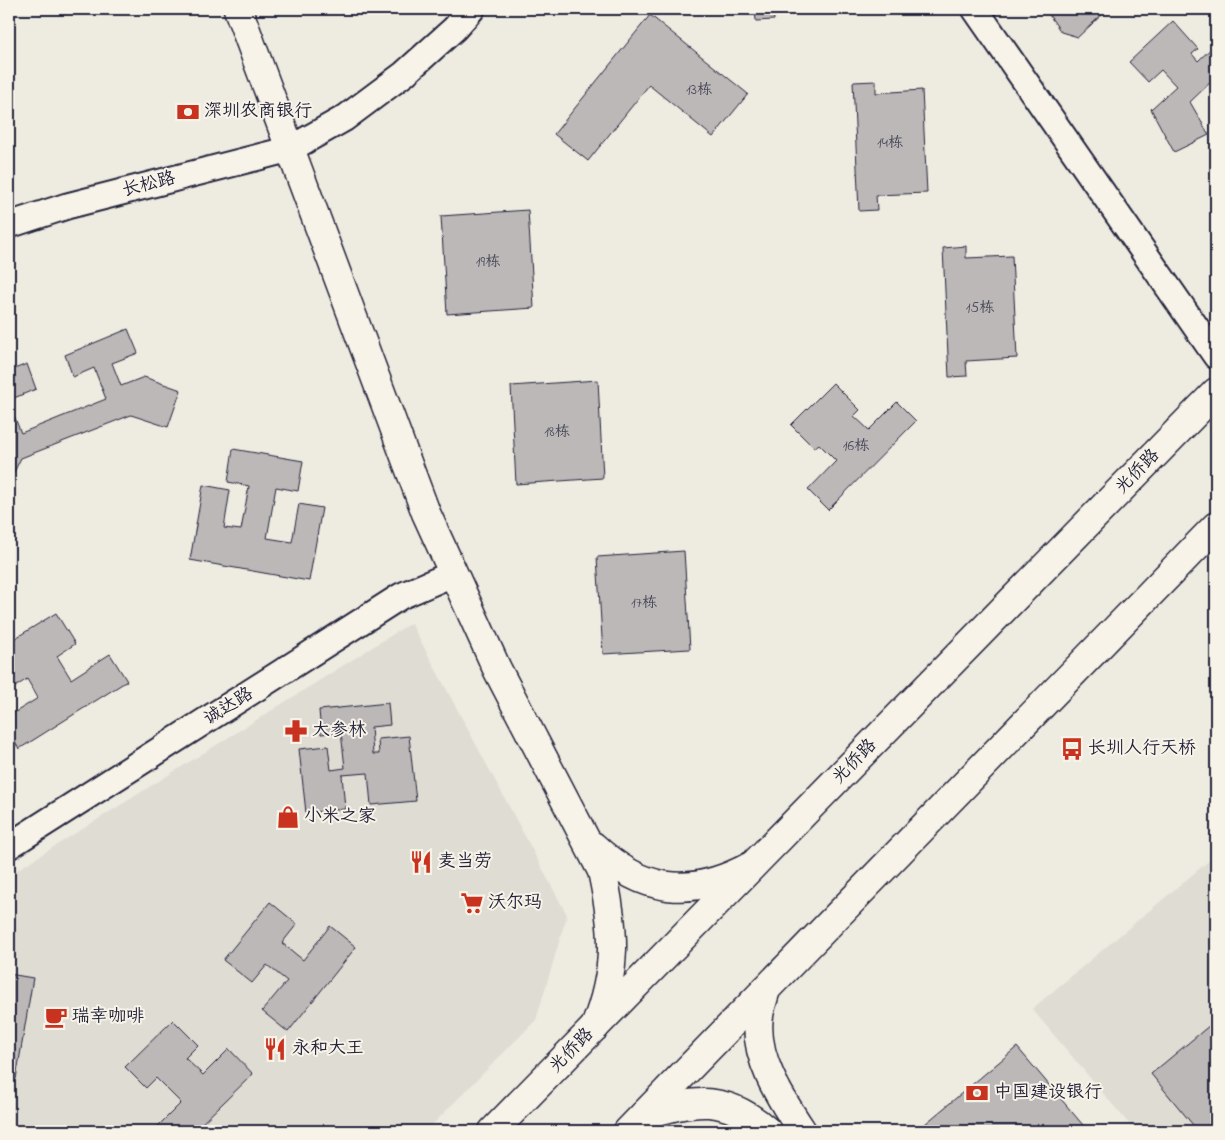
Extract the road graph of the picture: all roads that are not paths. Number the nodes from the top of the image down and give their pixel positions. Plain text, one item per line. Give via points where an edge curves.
1 (238, 9) edge
2 (472, 9) edge
3 (975, 9) edge
4 (290, 149) junction
5 (9, 225) edge
6 (1216, 356) edge
7 (1216, 392) edge
8 (1216, 526) edge
9 (452, 574) junction
10 (588, 841) junction
11 (9, 846) edge
12 (755, 863) junction
13 (766, 989) junction
14 (595, 1027) junction
15 (636, 1123) edge
16 (493, 1131) edge
17 (767, 1131) edge
18 (802, 1131) edge

1 - 4 main road
2 - 4 street, 长松路 via 404,74 345,118
3 - 6 street
4 - 5 street, 长松路 via 67,206
4 - 9 main road via 426,514
7 - 12 main road, 光侨路
8 - 13 main road
9 - 10 main road via 497,669
9 - 11 street, 诚达路 via 401,596
10 - 12 main road via 614,866 639,879 670,887 700,886 727,879
10 - 14 main road via 602,871 612,933 608,996
12 - 14 main road, 光侨路
13 - 15 main road
13 - 18 main road via 759,1016 760,1044 783,1102
14 - 16 main road, 光侨路
15 - 17 main road via 676,1105 703,1103 730,1107 750,1116

